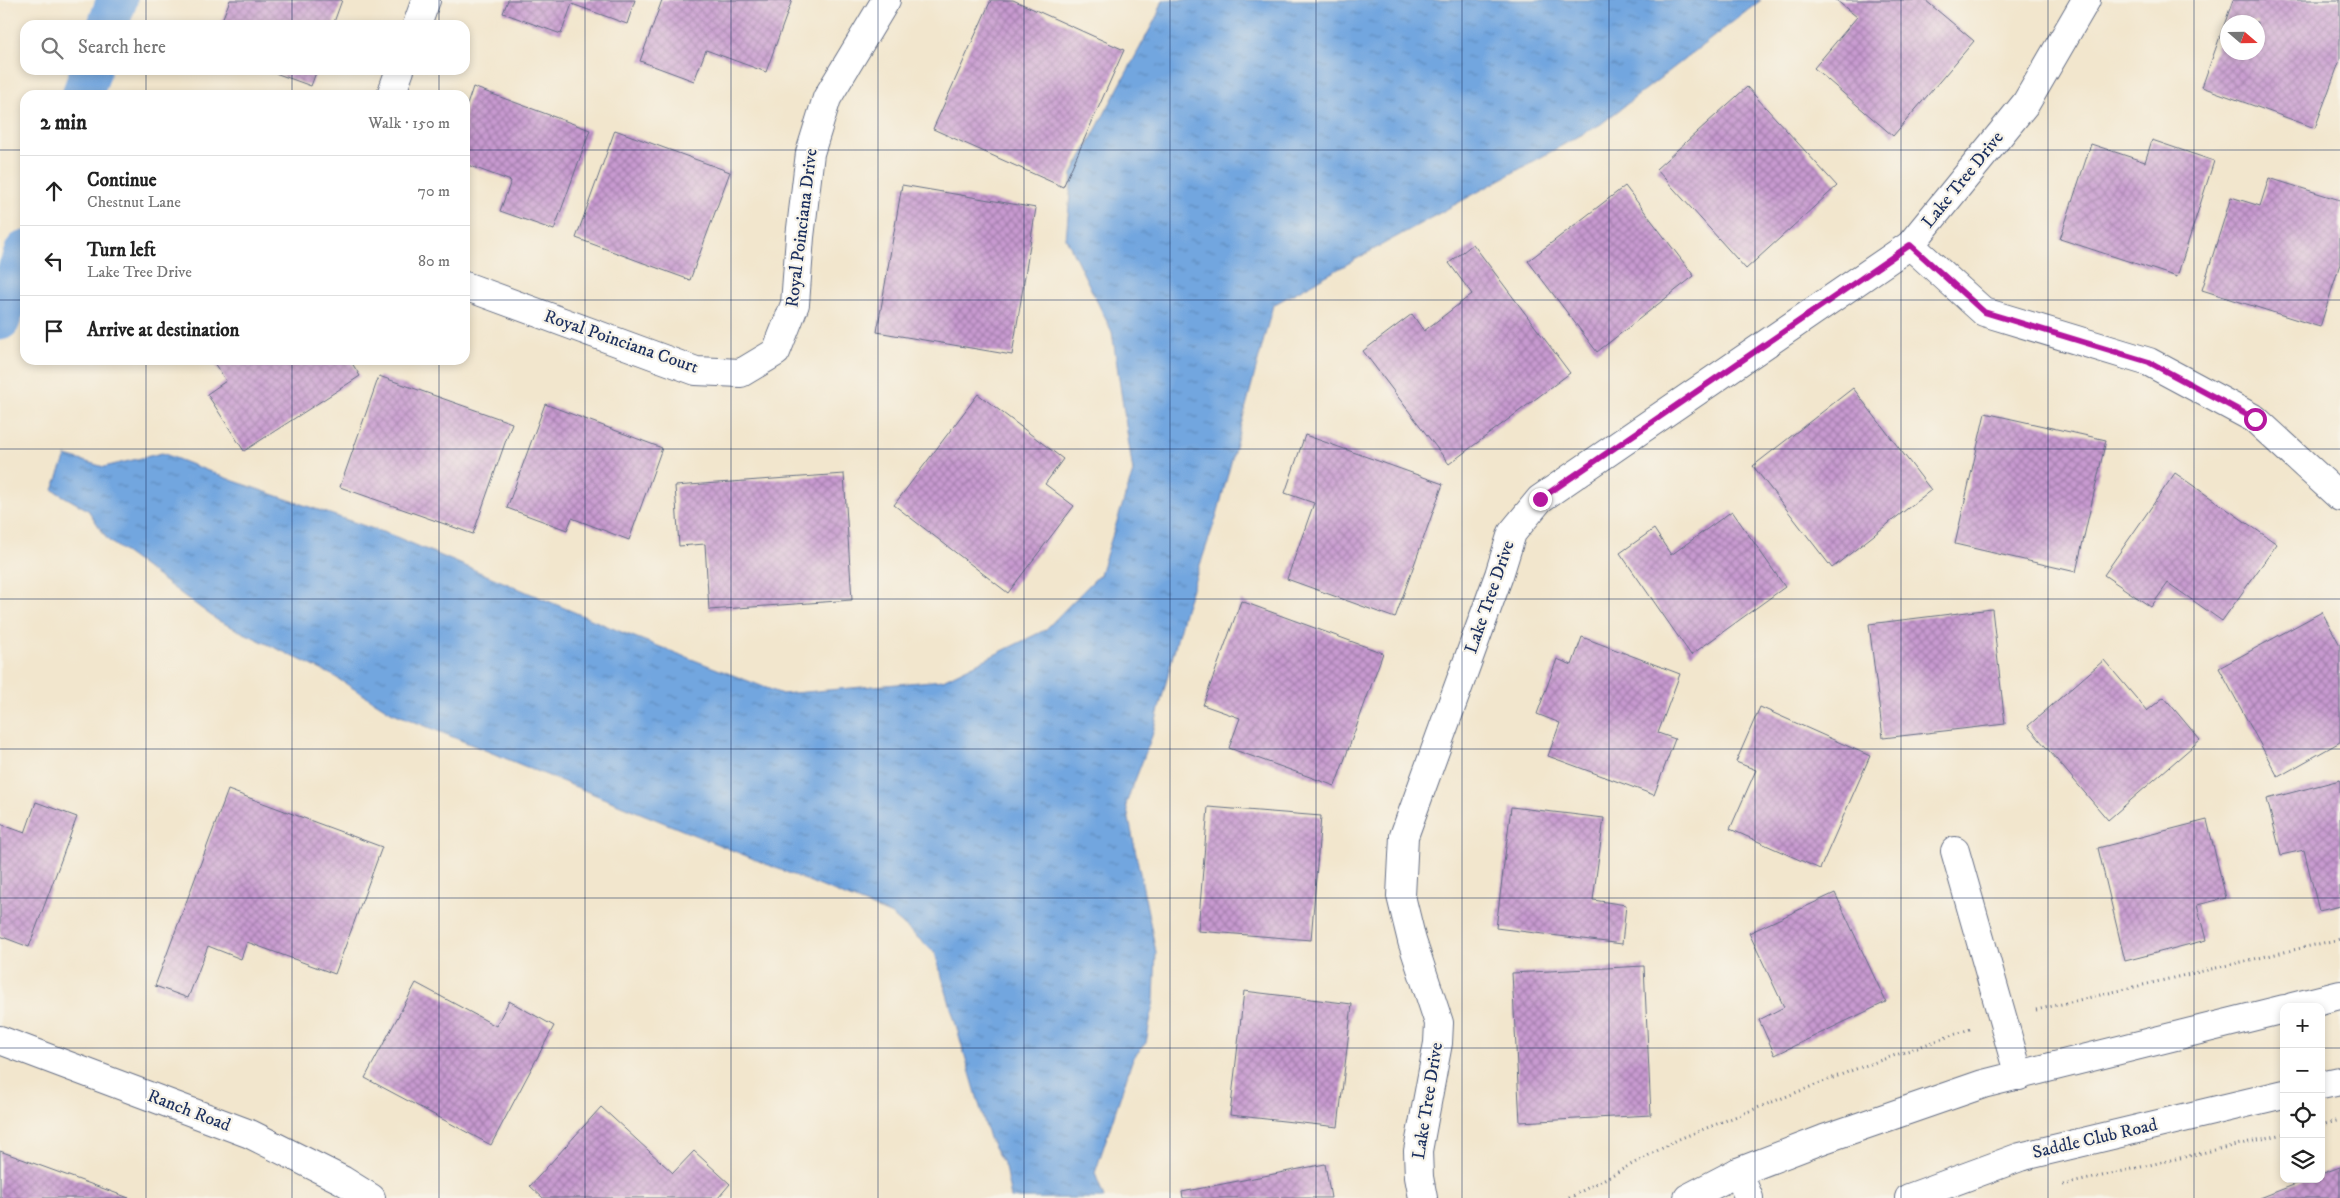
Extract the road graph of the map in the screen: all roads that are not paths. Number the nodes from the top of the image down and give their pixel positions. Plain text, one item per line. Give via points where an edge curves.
1 (426, 0) edge
2 (886, 0) edge
3 (2086, 0) edge
4 (419, 20) edge
5 (398, 75) edge
6 (393, 90) edge
7 (1910, 245) junction
8 (470, 288) edge
9 (776, 352) joint
10 (2340, 497) edge
11 (1955, 852) dead end
12 (2340, 995) edge
13 (2308, 1003) edge
14 (2280, 1010) edge
15 (0, 1040) edge
16 (2019, 1076) junction
17 (2340, 1081) edge
18 (2325, 1084) edge
19 (2280, 1095) edge
20 (1738, 1172) junction
21 (370, 1198) edge
22 (1423, 1198) edge
23 (1688, 1198) edge
24 (1749, 1198) edge
25 (1909, 1198) edge

1 - 4 street
2 - 9 street, Royal Poinciana Drive via 827,98 813,144 800,237 795,304
3 - 7 street, Lake Tree Drive via 2026,103
5 - 6 street
7 - 10 street via 1984,312 2149,362 2255,419
7 - 22 street, Lake Tree Drive via 1540,499 1512,533 1404,836 1401,896 1438,1024 1438,1043 1418,1151 1418,1177
8 - 9 street, Royal Poinciana Court via 696,371 741,373
11 - 16 street
12 - 13 street
14 - 16 street
15 - 21 street, Ranch Road via 250,1134 342,1180
16 - 20 street via 1983,1084
17 - 18 street
19 - 25 street, Saddle Club Road via 2020,1157
20 - 23 street
20 - 24 street

